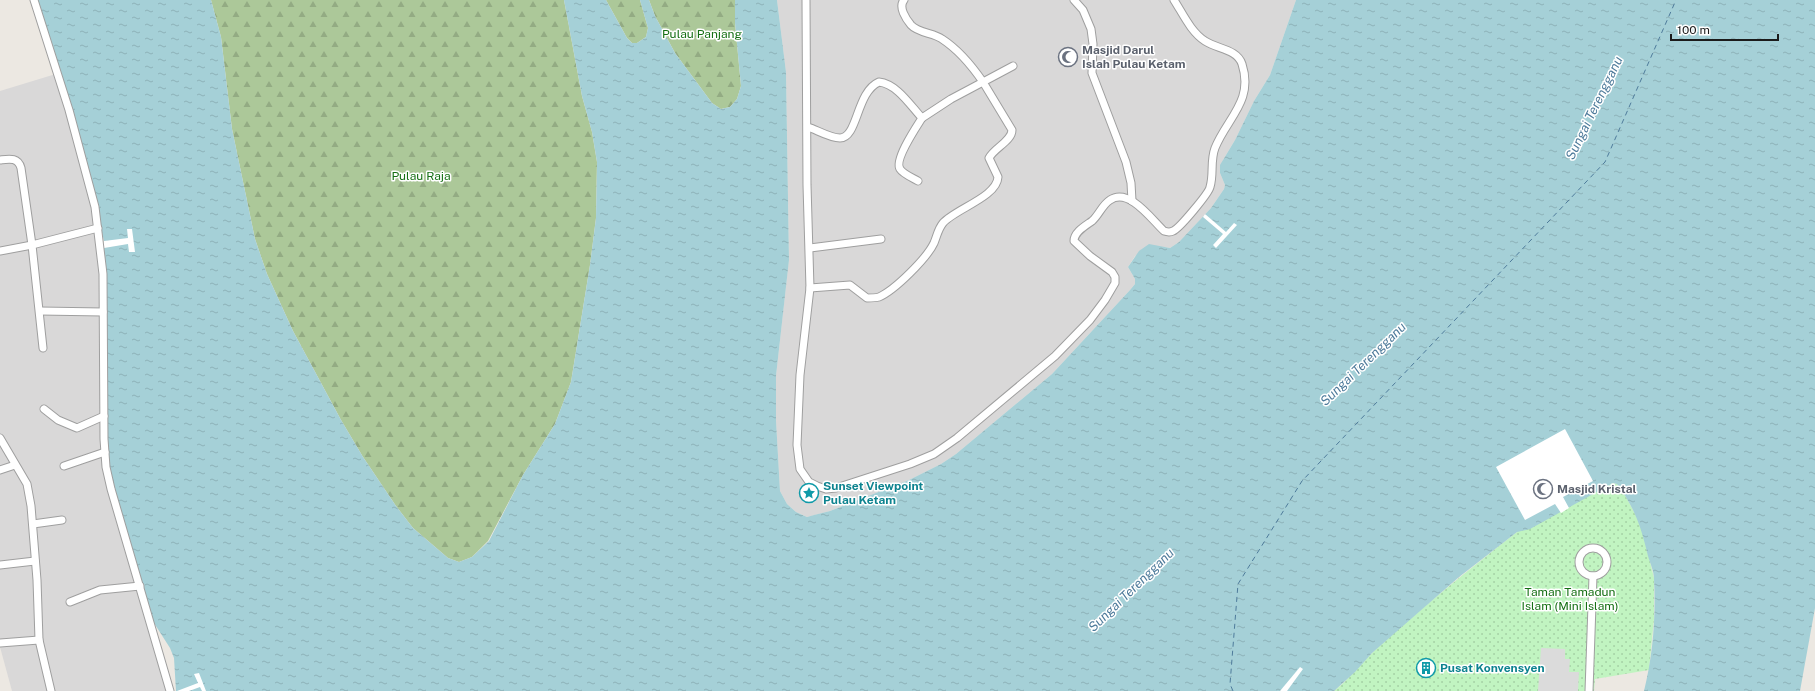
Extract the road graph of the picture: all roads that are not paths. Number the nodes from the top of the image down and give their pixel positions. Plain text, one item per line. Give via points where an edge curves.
1 (34, 0) edge
2 (806, 0) edge
3 (904, 0) edge
4 (1074, 0) edge
5 (1174, 0) edge
6 (1013, 66) dead end
7 (983, 82) junction
8 (922, 118) junction
9 (808, 127) junction
10 (0, 160) edge
11 (918, 181) dead end
12 (1132, 201) junction
13 (98, 228) junction
14 (881, 239) dead end
15 (32, 245) junction
16 (810, 248) junction
17 (0, 251) edge
18 (810, 288) junction
19 (40, 312) junction
20 (103, 312) junction
21 (43, 348) dead end
22 (44, 409) dead end
23 (104, 419) junction
24 (0, 438) edge
25 (105, 452) junction
26 (15, 465) junction
27 (64, 466) dead end
28 (0, 470) edge
29 (62, 520) dead end
30 (33, 524) junction
31 (35, 561) junction
32 (0, 565) edge
33 (1593, 576) dead end
34 (140, 586) junction
35 (70, 602) dead end
36 (39, 640) junction
37 (0, 643) edge
38 (51, 691) edge
39 (170, 691) edge
40 (1589, 691) edge

1 - 13 street via 84,162
2 - 9 street
3 - 7 street via 901,3 902,8 912,26 942,39 967,61
4 - 12 street via 1083,10 1091,29 1092,73 1126,162
5 - 12 street via 1200,37 1212,45 1230,51 1240,59 1244,72 1244,92 1239,108 1215,148 1209,191 1178,228 1164,231
6 - 7 street
7 - 8 street
7 - 18 street via 1012,130 1009,138 989,158 998,177 996,185 943,223 934,243 922,260 879,297 867,298 847,284
8 - 9 street via 890,86 879,82 866,94 854,126 847,136 837,138
8 - 11 street via 902,153 899,167
9 - 16 street
10 - 15 street via 15,159 20,163
12 - 18 street via 1122,197 1110,200 1074,237 1077,245 1115,277 1112,290 1070,342 944,448 910,464 836,488 826,489 809,482 800,469 798,459 800,375
13 - 15 street
13 - 20 street via 103,274
14 - 16 street
15 - 17 street
15 - 19 street
16 - 18 street
19 - 20 street
19 - 21 street
20 - 23 street
22 - 23 street via 58,420 77,428
23 - 25 street
24 - 26 street
25 - 27 street
25 - 34 street via 111,489
26 - 28 street
26 - 30 street via 27,484
29 - 30 street
30 - 31 street
31 - 32 street
31 - 36 street via 38,580
33 - 40 street
34 - 35 street via 100,590
34 - 39 street
36 - 37 street
36 - 38 street

